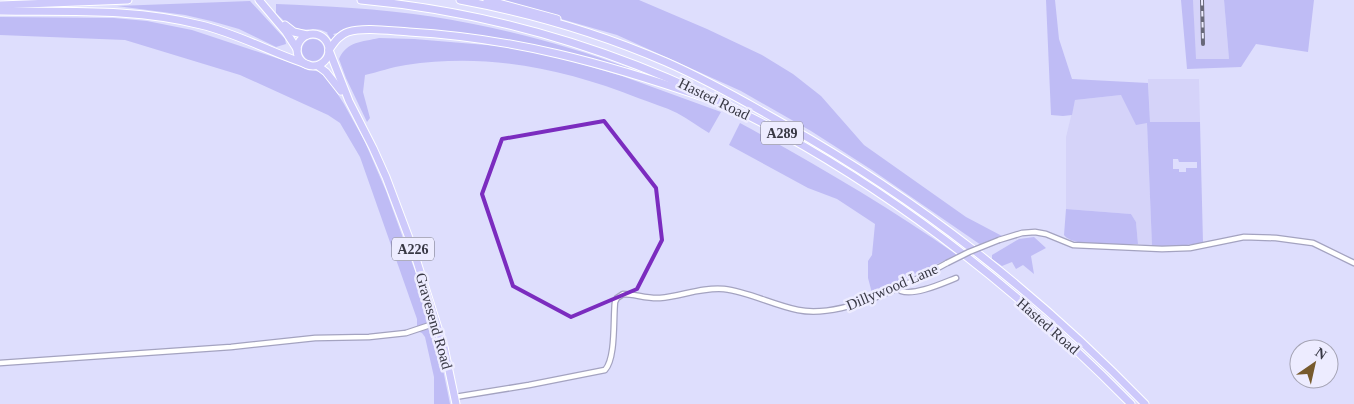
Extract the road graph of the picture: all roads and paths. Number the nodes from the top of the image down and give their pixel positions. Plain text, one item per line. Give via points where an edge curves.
1 (128, 0) edge
2 (259, 0) edge
3 (361, 0) edge
4 (460, 0) edge
5 (488, 0) edge
6 (0, 5) edge
7 (0, 11) edge
8 (272, 15) junction
9 (307, 35) junction
10 (297, 49) junction
11 (329, 50) junction
12 (666, 62) junction
13 (309, 64) junction
14 (318, 66) junction
15 (349, 101) junction
16 (734, 108) junction
17 (1354, 263) edge
18 (956, 278) dead end
19 (899, 287) junction
20 (436, 323) junction
21 (0, 363) edge
22 (455, 400) edge
23 (1132, 404) edge
24 (1144, 404) edge

1 - 6 main road
2 - 8 main road
3 - 16 main road, Hasted Road / A289 via 466,15 543,34 633,62
4 - 12 main road, Hasted Road / A289 via 562,25
5 - 12 main road, A289 via 620,40
7 - 13 main road via 114,12 166,18 232,34
8 - 9 main road via 291,31
8 - 10 main road
9 - 10 main road
9 - 11 main road via 323,37
10 - 13 main road via 300,58
11 - 14 main road via 325,61
11 - 15 main road, Gravesend Road / A226
11 - 16 main road, A289 via 338,38 354,31 476,38 595,62
12 - 24 main road, Hasted Road / A289 via 743,100 837,154 948,229 1072,332
13 - 14 main road
14 - 15 main road, Gravesend Road / A226 via 332,78
15 - 20 main road, Gravesend Road / A226 via 386,177
16 - 23 main road, Hasted Road / A289 via 834,164 934,232 992,276 1066,340
17 - 19 street, Dillywood Lane, bridge via 1313,243 1267,237 1244,237 1190,248 1162,249 1073,245 1035,232 999,240
18 - 19 street via 906,293
19 - 22 street, Dillywood Lane via 850,306 814,312 724,289 662,298 623,294 615,302 609,364 604,371
20 - 21 street via 406,333 369,338 315,338
20 - 22 main road, Gravesend Road / A226

